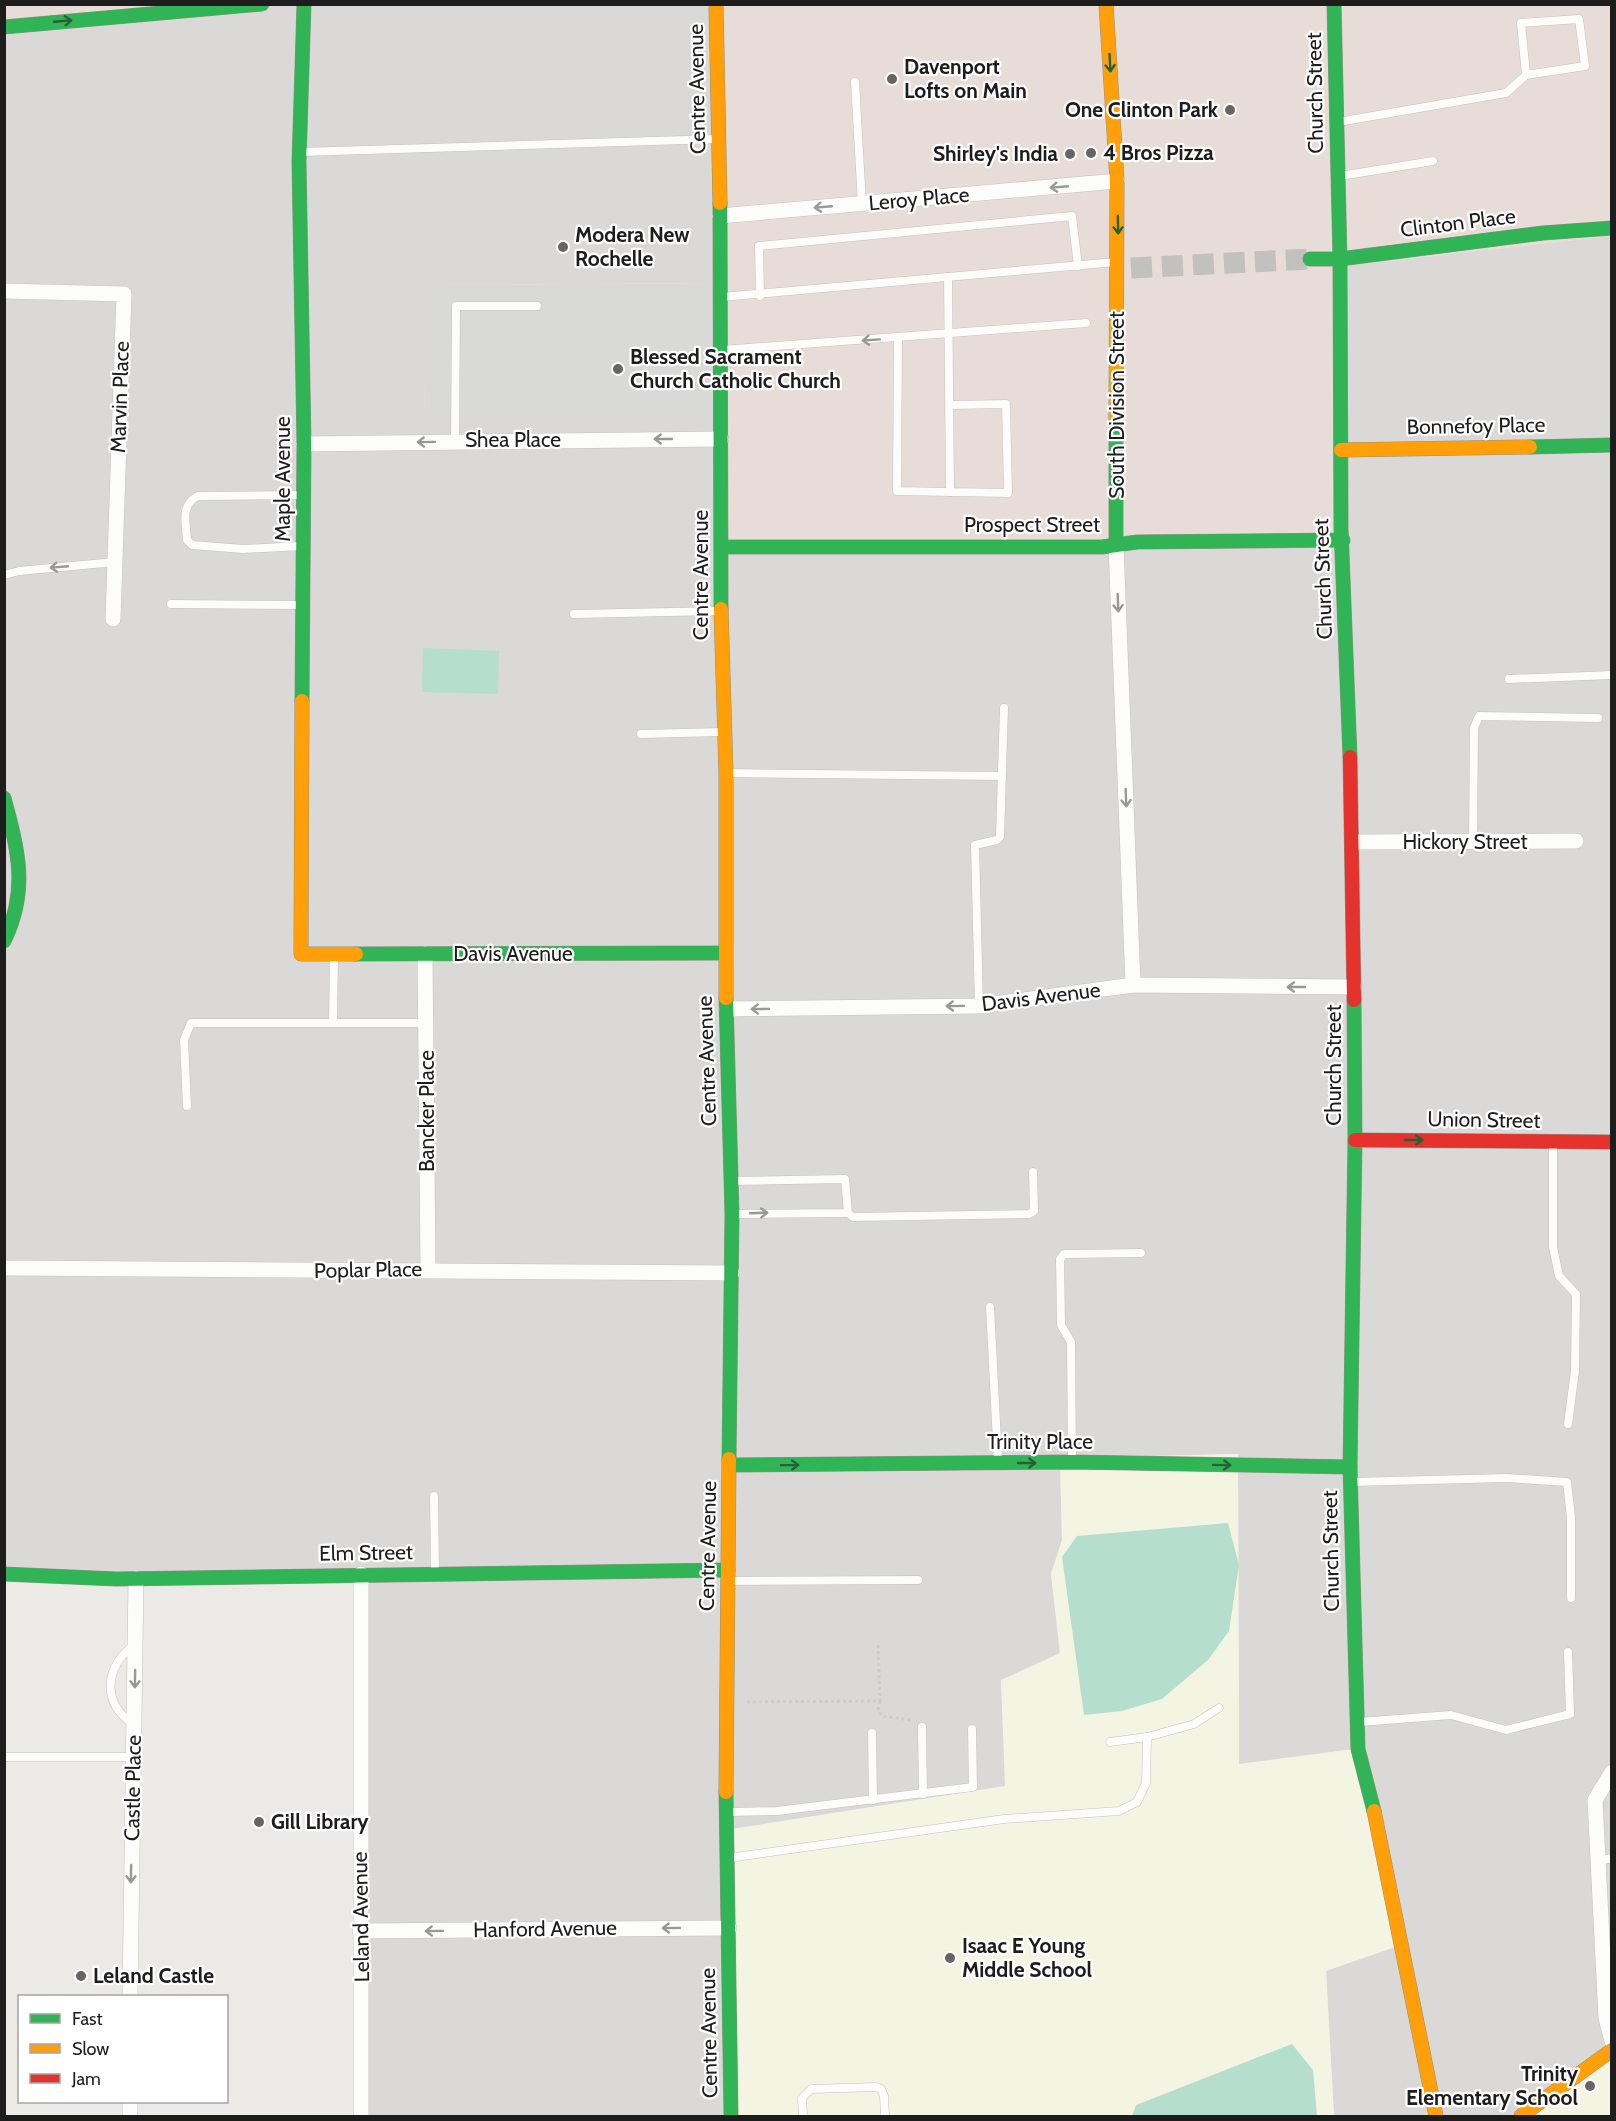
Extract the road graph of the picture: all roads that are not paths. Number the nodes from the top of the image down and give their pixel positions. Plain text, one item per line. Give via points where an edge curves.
1 (262, 4) edge
2 (304, 4) edge
3 (716, 4) edge
4 (1106, 4) edge
5 (1334, 4) edge
6 (198, 7) edge
7 (121, 10) edge
8 (4, 27) edge
9 (1526, 75) junction
10 (855, 82) dead end
11 (1337, 122) junction
12 (719, 139) junction
13 (300, 153) junction
14 (1433, 162) dead end
15 (1338, 176) junction
16 (1117, 181) junction
17 (862, 204) junction
18 (720, 216) junction
19 (1611, 228) edge
20 (1340, 258) junction
21 (1310, 260) tunnel mouth
22 (1078, 266) junction
23 (1122, 266) junction
24 (948, 277) junction
25 (4, 291) edge
26 (760, 296) junction
27 (721, 297) junction
28 (537, 306) dead end
29 (1086, 323) dead end
30 (950, 334) junction
31 (898, 338) junction
32 (721, 350) junction
33 (951, 405) junction
34 (721, 439) junction
35 (455, 441) junction
36 (304, 444) junction
37 (1611, 445) edge
38 (1341, 450) junction
39 (950, 492) junction
40 (304, 495) junction
41 (1343, 540) junction
42 (1116, 545) junction
43 (304, 546) junction
44 (722, 547) junction
45 (115, 562) junction
46 (4, 575) edge
47 (171, 604) dead end
48 (303, 604) junction
49 (721, 611) junction
50 (574, 614) dead end
51 (113, 619) dead end
52 (1611, 675) edge
53 (1509, 679) dead end
54 (1004, 708) dead end
55 (1598, 718) dead end
56 (725, 732) junction
57 (641, 734) dead end
58 (726, 773) junction
59 (1002, 776) junction
60 (4, 798) edge
61 (1353, 842) junction
62 (1473, 842) junction
63 (1576, 842) dead end
64 (4, 941) edge
65 (301, 954) joint
66 (334, 954) junction
67 (425, 954) junction
68 (725, 954) junction
69 (1133, 985) junction
70 (1354, 987) junction
71 (980, 1006) junction
72 (727, 1010) junction
73 (333, 1021) junction
74 (426, 1023) junction
75 (187, 1106) dead end
76 (1355, 1140) junction
77 (1553, 1141) junction
78 (1611, 1142) edge
79 (1033, 1172) dead end
80 (732, 1181) junction
81 (848, 1213) junction
82 (732, 1214) junction
83 (1141, 1253) dead end
84 (4, 1268) edge
85 (428, 1269) junction
86 (732, 1273) junction
87 (990, 1307) dead end
88 (1568, 1424) dead end
89 (1072, 1462) junction
90 (998, 1463) junction
91 (731, 1465) junction
92 (1350, 1467) junction
93 (1350, 1482) junction
94 (434, 1497) dead end
95 (435, 1573) junction
96 (4, 1574) edge
97 (361, 1574) junction
98 (728, 1576) junction
99 (136, 1579) junction
100 (918, 1580) dead end
101 (1571, 1598) dead end
102 (135, 1644) junction
103 (1568, 1652) dead end
104 (1219, 1708) dead end
105 (1357, 1723) junction
106 (134, 1725) junction
107 (922, 1727) road end
108 (972, 1730) dead end
109 (872, 1733) dead end
110 (1146, 1737) junction
111 (1110, 1743) dead end
112 (4, 1757) edge
113 (133, 1757) junction
114 (1611, 1772) edge
115 (923, 1794) junction
116 (873, 1800) junction
117 (727, 1812) junction
118 (728, 1858) junction
119 (1605, 1859) edge
120 (729, 1928) junction
121 (360, 1931) junction
122 (130, 1995) edge
123 (1611, 2041) edge
124 (1611, 2050) edge
125 (361, 2116) edge
126 (731, 2116) edge
127 (802, 2116) edge
128 (885, 2116) edge
129 (1436, 2116) edge
130 (1521, 2116) edge

1 - 6 street
2 - 13 street, Maple Avenue
3 - 12 street, Centre Avenue
4 -> 16 street, South Division Street
5 - 11 street, Church Street
6 - 7 street
8 -> 7 street
9 - 9 lane via 1585,66 1579,19 1521,23
9 - 11 lane via 1506,93
10 - 17 lane
11 - 15 street, Church Street
12 - 13 lane
12 - 18 street, Centre Avenue
13 - 36 street, Maple Avenue
14 - 15 lane
15 - 20 street, Church Street
16 -> 17 street, Leroy Place
16 -> 23 street, South Division Street
17 -> 18 street, Leroy Place
18 - 27 street, Centre Avenue
19 - 20 street, Clinton Place
20 - 21 street, Clinton Place
20 - 38 street, Church Street
22 - 23 lane
22 - 24 lane
22 - 26 lane via 1072,216 759,246
23 - 42 street, South Division Street
24 - 26 lane
24 - 30 lane
25 - 45 street, Marvin Place via 124,294
26 - 27 lane
27 - 32 street, Centre Avenue
28 - 35 lane via 456,306
29 - 30 lane
30 - 31 lane
30 - 33 lane
31 -> 32 lane
31 - 39 lane via 897,491
32 - 34 street, Centre Avenue
33 - 39 lane
33 - 39 lane via 1006,404 1008,493
34 -> 35 street, Shea Place
34 - 44 street, Centre Avenue
35 -> 36 street, Shea Place
36 - 40 street, Maple Avenue
37 - 38 street, Bonnefoy Place
38 - 41 street, Church Street
40 - 43 street, Maple Avenue
40 - 43 lane via 198,496 189,500 186,507 187,540 192,544 243,549
41 - 42 street, Prospect Street
41 - 61 street, Church Street
42 - 44 street, Prospect Street
42 -> 69 street, South Division Street
43 - 48 street, Maple Avenue
44 - 49 street, Centre Avenue
45 -> 46 lane
45 - 51 street, Marvin Place
47 - 48 lane
48 - 65 street, Maple Avenue
49 - 50 lane
49 - 56 street, Centre Avenue
52 - 53 lane
54 - 59 lane
55 - 62 lane via 1479,716 1474,728
56 - 57 lane
56 - 58 street, Centre Avenue
58 - 59 lane
58 - 68 street, Centre Avenue
59 - 71 lane via 1000,837 975,845
60 - 64 street via 21,862 19,900
61 - 62 street, Hickory Street
61 - 70 street, Church Street
62 - 63 street, Hickory Street
65 - 66 street, Davis Avenue
66 - 67 street, Davis Avenue
66 - 73 lane
67 - 68 street, Davis Avenue
67 - 74 street, Bancker Place
68 - 72 street, Centre Avenue
70 -> 69 street, Davis Avenue
69 - 71 street, Davis Avenue
70 - 76 street, Church Street
71 -> 72 street, Davis Avenue
72 - 80 street, Centre Avenue
73 - 74 lane
73 - 75 lane via 191,1023 184,1040
74 - 85 street, Bancker Place
76 -> 77 street, Union Street
76 - 92 street, Church Street
77 - 78 street, Union Street
77 - 88 lane via 1553,1247 1559,1276 1576,1294 1575,1371
79 - 81 lane via 1034,1211 1029,1214 853,1217
80 - 81 lane via 845,1179
80 - 82 street, Centre Avenue
82 -> 81 lane
82 - 86 street, Centre Avenue
83 - 89 lane via 1064,1254 1060,1259 1061,1325 1071,1342
84 - 85 street, Poplar Place
85 - 86 street, Poplar Place
86 - 91 street, Centre Avenue
87 - 90 lane
90 -> 89 street, Trinity Place
89 -> 92 street, Trinity Place
91 -> 90 street, Trinity Place
91 - 98 street, Centre Avenue
92 - 93 street, Church Street
93 - 101 lane via 1507,1478 1567,1482
93 - 105 street, Church Street
94 - 95 lane
95 - 97 street, Elm Street
95 - 98 street, Elm Street
96 - 99 street, Elm Street
97 - 99 street, Elm Street
97 - 121 street, Leland Avenue
98 - 100 lane
98 - 117 street, Centre Avenue
99 - 102 street, Castle Place
102 -> 106 street, Castle Place
102 - 106 lane via 122,1654 110,1677 117,1707
103 - 105 lane via 1570,1714 1506,1730 1451,1715
104 - 110 lane via 1194,1724
105 - 129 street, Church Street via 1358,1749
106 - 113 street, Castle Place
107 - 115 lane
108 - 115 lane via 973,1787
109 - 116 lane
110 - 111 lane
110 - 118 lane via 1146,1783 1137,1802 1119,1811 1004,1819
112 - 113 lane
113 -> 122 street, Castle Place
114 - 119 street via 1595,1800
115 - 116 lane
116 - 117 lane via 777,1811
117 - 118 street, Centre Avenue
118 - 120 street, Centre Avenue
119 - 123 street via 1606,2018
120 -> 121 street, Hanford Avenue
120 - 126 street, Centre Avenue
121 - 125 street, Leland Avenue
124 - 130 street
127 - 128 lane via 802,2098 811,2089 876,2087 884,2096

